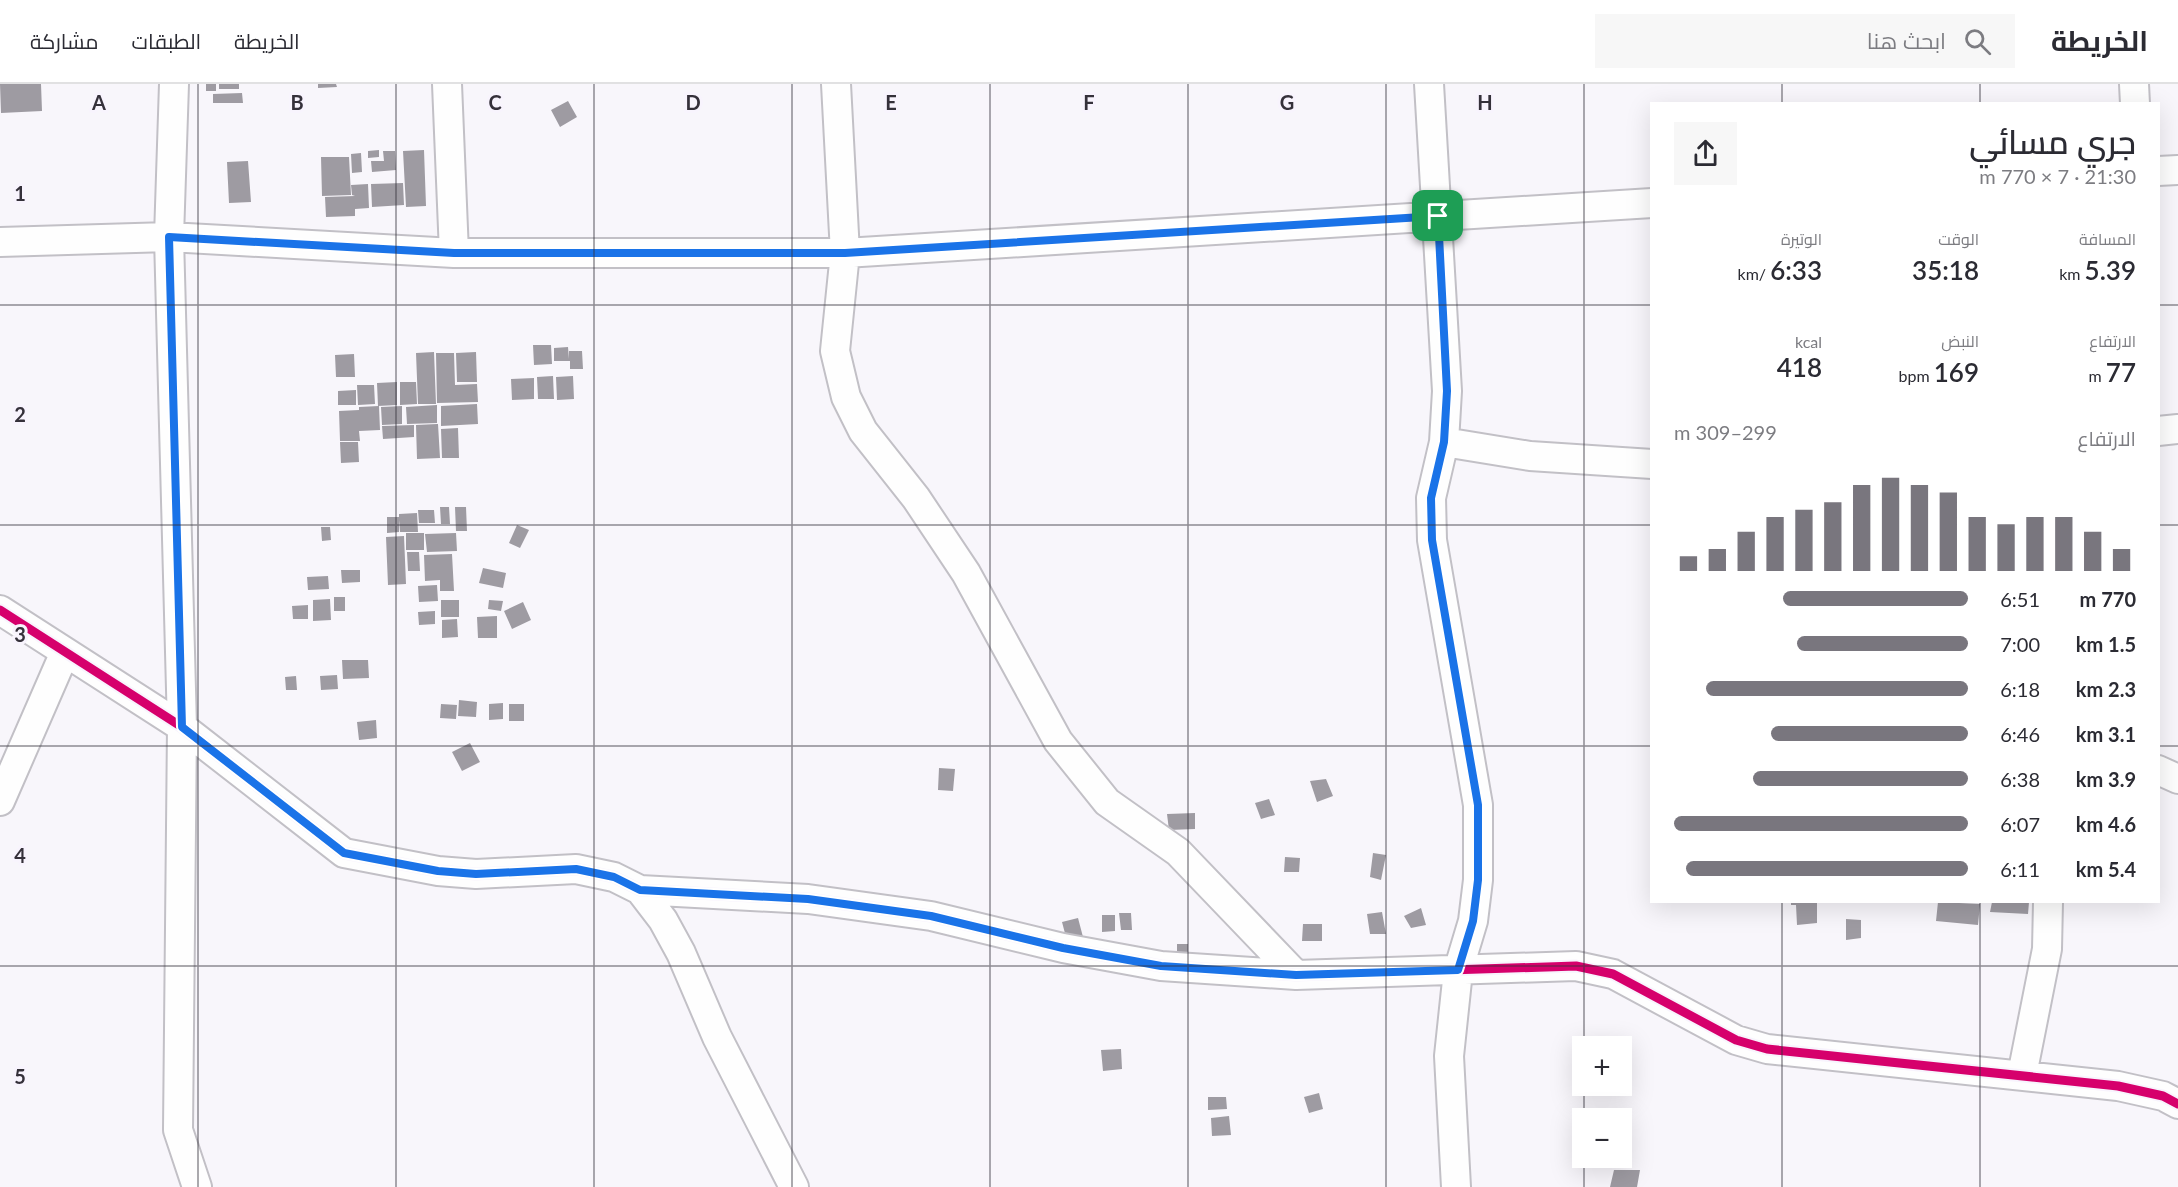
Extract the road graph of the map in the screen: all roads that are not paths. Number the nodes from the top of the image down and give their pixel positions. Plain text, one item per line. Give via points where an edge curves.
1 (174, 84) edge
2 (447, 84) edge
3 (836, 84) edge
4 (1429, 84) edge
5 (2134, 84) edge
6 (2135, 102) edge
7 (2178, 170) edge
8 (2160, 171) edge
9 (1650, 203) edge
10 (1438, 216) junction
11 (169, 237) junction
12 (0, 242) edge
13 (454, 253) junction
14 (845, 253) junction
15 (2178, 429) edge
16 (2160, 431) edge
17 (1444, 442) junction
18 (1650, 464) edge
19 (0, 610) edge
20 (65, 652) junction
21 (182, 727) junction
22 (2160, 771) edge
23 (2178, 778) edge
24 (0, 801) edge
25 (640, 890) junction
26 (2048, 903) edge
27 (1458, 970) junction
28 (1296, 975) junction
29 (2022, 1075) junction
30 (2178, 1104) edge
31 (197, 1187) edge
32 (794, 1187) edge
33 (1456, 1187) edge

1 - 11 street
2 - 13 street
3 - 14 street
4 - 10 street
5 - 6 street
7 - 8 street
9 - 10 street
10 - 14 street
10 - 17 street via 1447,391
11 - 12 street
11 - 13 street
11 - 21 street
13 - 14 street
14 - 28 street via 835,351 846,397 863,431 916,498 966,573 1058,741 1107,802 1178,852
15 - 16 street
17 - 18 street via 1530,456
17 - 27 street via 1431,498 1432,540 1478,805 1478,880 1473,921
19 - 20 street
20 - 21 street
20 - 24 street
21 - 25 street via 344,853 438,871 476,874 576,869 614,877
21 - 31 street via 178,1130
22 - 23 street
25 - 28 street via 808,899 931,916 1063,948 1161,966
25 - 32 street via 681,953 717,1037
26 - 29 street via 2047,949
27 - 28 street
27 - 29 street via 1576,966 1613,974 1736,1040 1767,1049
27 - 33 street via 1449,1056
29 - 30 street via 2118,1086 2163,1096

